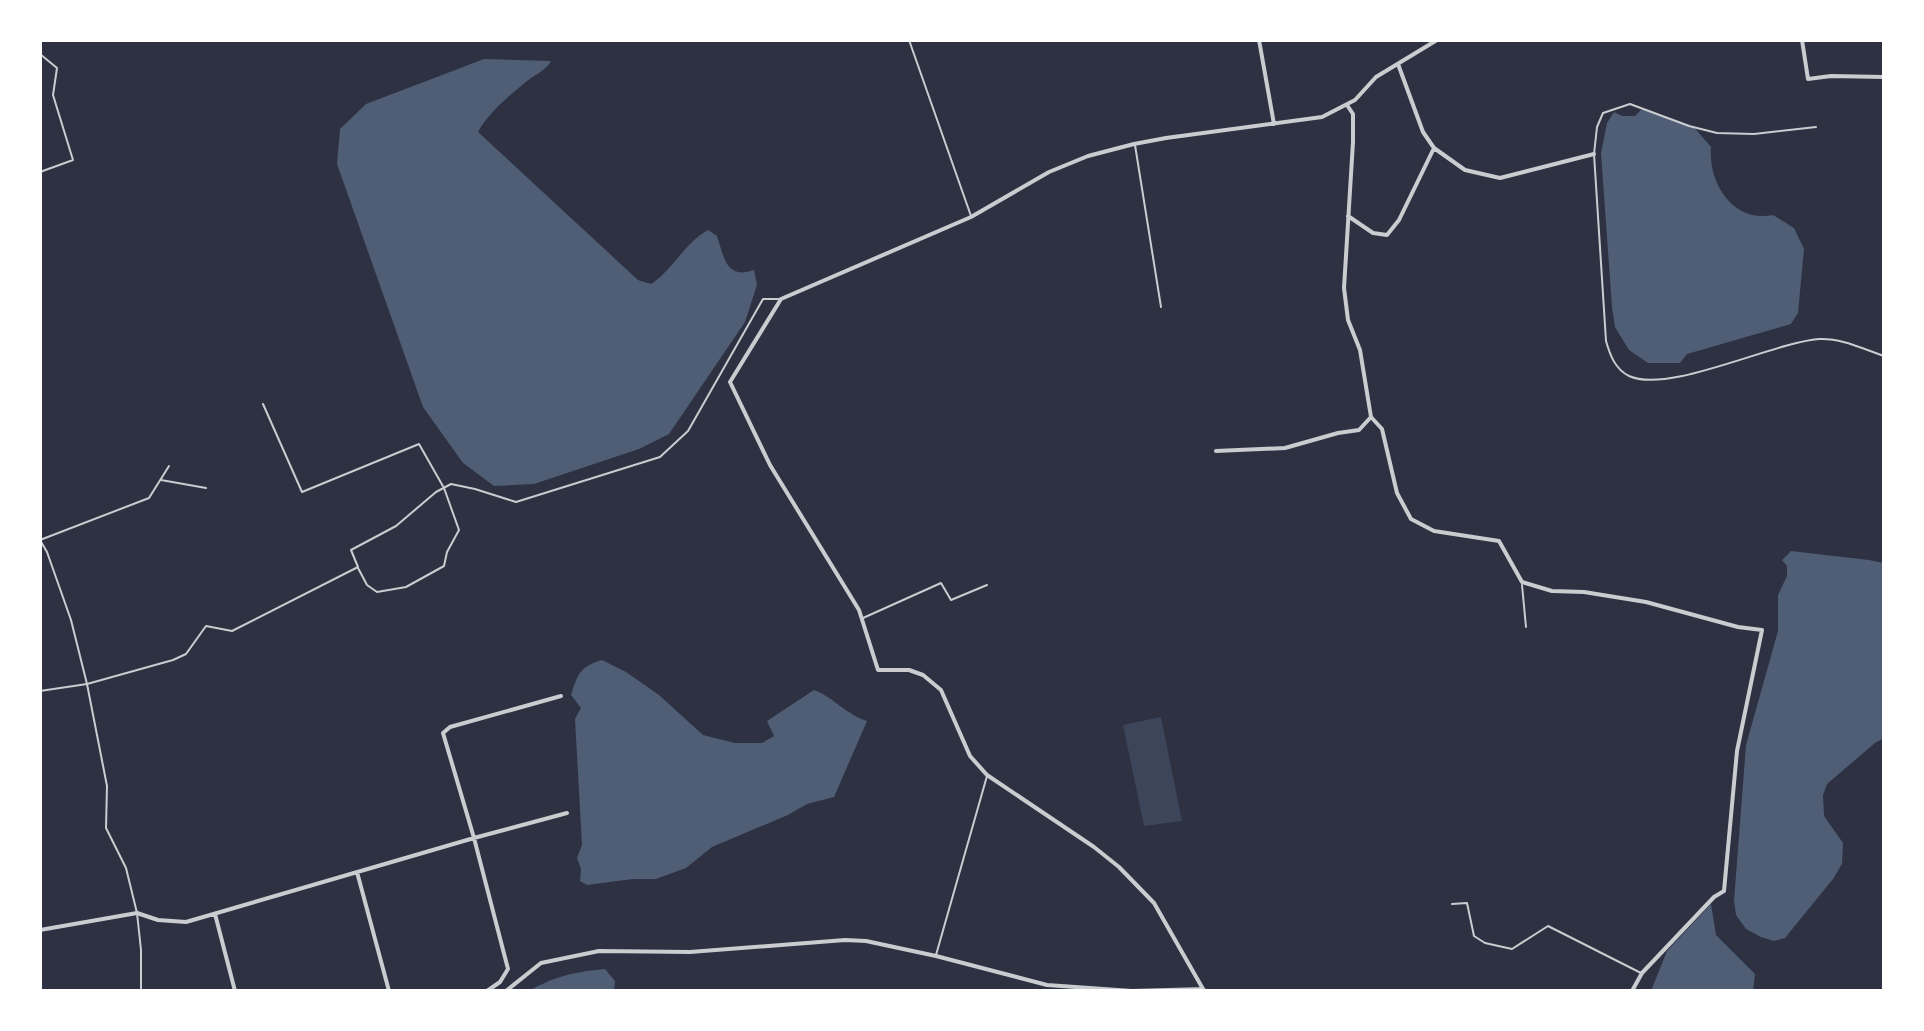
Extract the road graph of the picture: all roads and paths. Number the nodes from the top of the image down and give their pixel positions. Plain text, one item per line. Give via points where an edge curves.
1 (909, 40) edge
2 (1259, 40) edge
3 (1437, 40) edge
4 (1802, 40) edge
5 (40, 54) edge
6 (1398, 64) junction
7 (1884, 77) edge
8 (1347, 105) junction
9 (1274, 124) junction
10 (1816, 127) dead end
11 (1134, 144) junction
12 (1434, 148) junction
13 (1594, 154) junction
14 (40, 172) edge
15 (1348, 216) junction
16 (971, 217) junction
17 (781, 299) junction
18 (1161, 307) dead end
19 (1884, 356) edge
20 (263, 404) dead end
21 (1371, 417) junction
22 (1216, 451) dead end
23 (169, 466) dead end
24 (160, 480) junction
25 (206, 488) dead end
26 (444, 488) junction
27 (40, 540) edge
28 (358, 567) junction
29 (1522, 582) junction
30 (987, 585) dead end
31 (862, 618) junction
32 (1526, 627) dead end
33 (87, 684) junction
34 (40, 691) edge
35 (561, 696) dead end
36 (987, 775) junction
37 (567, 813) dead end
38 (474, 838) junction
39 (357, 872) junction
40 (1452, 904) dead end
41 (137, 913) junction
42 (215, 914) junction
43 (40, 930) edge
44 (936, 956) junction
45 (1642, 973) junction
46 (500, 982) junction
47 (514, 984) junction
48 (1204, 990) edge
49 (141, 991) edge
50 (235, 991) edge
51 (389, 991) edge
52 (487, 991) edge
53 (506, 991) edge
54 (1632, 991) edge

1 - 16 lane
2 - 9 street
3 - 6 street
4 - 7 street via 1808,79
5 - 14 lane via 57,68 53,95 73,160
6 - 8 street
6 - 12 street
8 - 9 street via 1322,117
8 - 15 street via 1353,114
9 - 11 street
10 - 13 lane via 1717,133 1630,104 1603,113
11 - 16 street via 1049,172
11 - 18 lane
12 - 13 street via 1465,170 1500,178
12 - 15 street via 1387,235 1373,233
13 - 19 lane via 1606,341 1613,363 1628,376 1677,378 1819,339
15 - 21 street via 1344,288
16 - 17 street
17 - 26 lane via 763,299 688,431 660,457 516,502 451,484
17 - 31 street via 730,382 770,465
20 - 26 lane via 302,492 419,444
21 - 22 street via 1359,430 1285,448
21 - 29 street via 1382,429 1397,493 1411,519 1434,531 1499,541
23 - 24 lane
24 - 25 lane
24 - 27 lane via 149,498
26 - 28 lane via 396,526 351,550
26 - 28 lane via 459,530 444,566 406,587 377,592
27 - 33 lane via 71,620
28 - 33 lane via 232,631 206,626 186,654 173,660
29 - 32 lane
29 - 45 street via 1552,591 1646,602 1762,630 1737,751 1724,891
30 - 31 lane via 951,600 941,583
31 - 36 street via 878,670 909,670 941,690 970,756
33 - 34 lane
33 - 41 lane via 107,786 106,828 126,868
35 - 38 street via 443,733
36 - 44 lane
36 - 48 street via 1119,867 1154,903
37 - 38 street
38 - 39 street
38 - 46 street via 508,969
39 - 42 street
39 - 51 street
40 - 45 lane via 1467,903 1474,936 1485,943 1512,949 1548,926
41 - 42 street via 186,922
41 - 43 street
41 - 49 lane
42 - 50 street
44 - 47 street via 845,940 690,952 599,951 541,963
44 - 48 street via 1047,985
45 - 54 street
46 - 47 street
46 - 52 street
47 - 53 street

